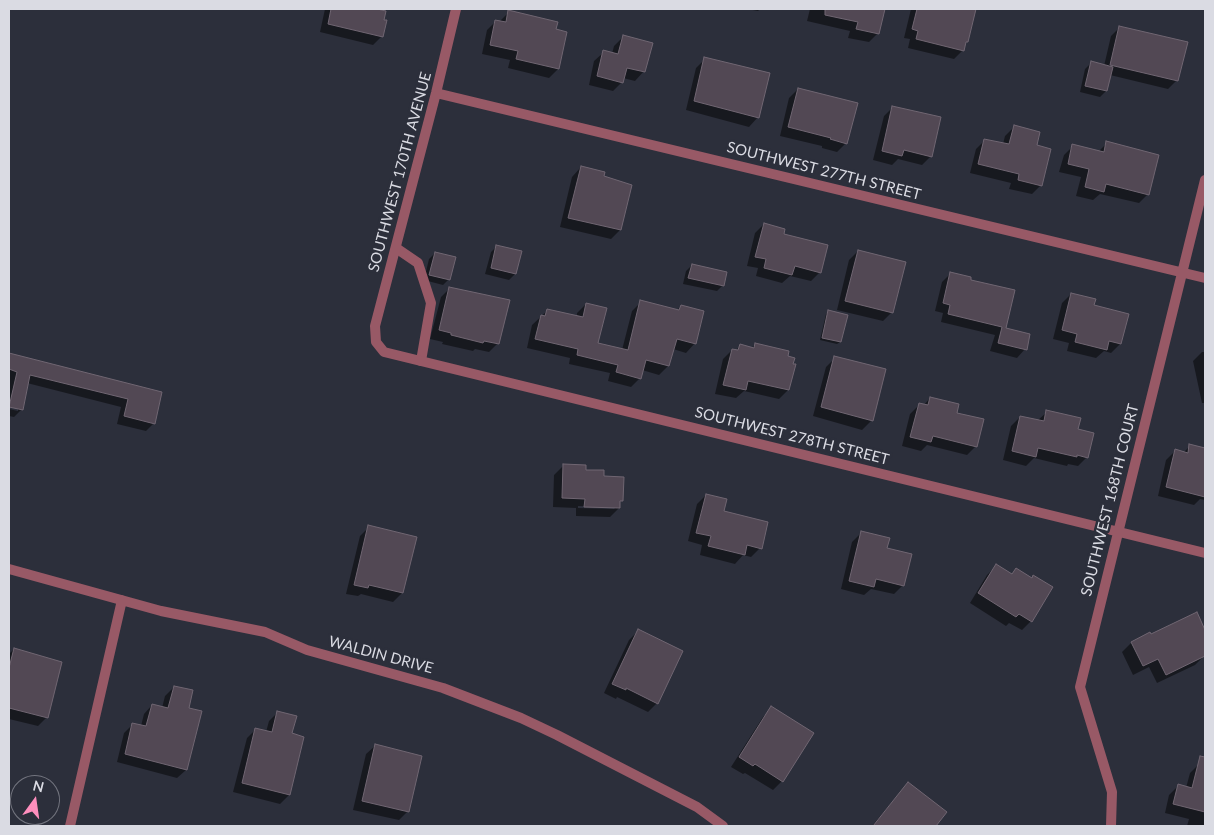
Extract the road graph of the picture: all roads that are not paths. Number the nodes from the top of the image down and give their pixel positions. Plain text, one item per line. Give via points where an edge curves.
1 (456, 9) edge
2 (436, 93) junction
3 (1205, 180) edge
4 (396, 248) junction
5 (1182, 272) junction
6 (1205, 278) edge
7 (376, 342) joint
8 (421, 361) junction
9 (1118, 532) junction
10 (1205, 552) edge
11 (9, 569) edge
12 (122, 600) junction
13 (70, 826) edge
14 (723, 826) edge
15 (1112, 826) edge

1 - 2 street, SOUTHWEST 170TH AVENUE
2 - 4 street, SOUTHWEST 170TH AVENUE
2 - 5 street, SOUTHWEST 277TH STREET
3 - 5 street, SOUTHWEST 168TH COURT
4 - 7 street, SOUTHWEST 170TH AVENUE via 375,326
4 - 8 street via 418,263 431,303
5 - 6 street, SOUTHWEST 277TH STREET
5 - 9 street, SOUTHWEST 168TH COURT
7 - 8 street, SOUTHWEST 278TH STREET via 384,352
8 - 9 street, SOUTHWEST 278TH STREET
9 - 10 street, SOUTHWEST 278TH STREET
9 - 15 street, SOUTHWEST 168TH COURT via 1080,687 1112,792
11 - 12 street, WALDIN DRIVE
12 - 13 street
12 - 14 street, WALDIN DRIVE via 265,632 307,650 443,688 557,735 696,807

